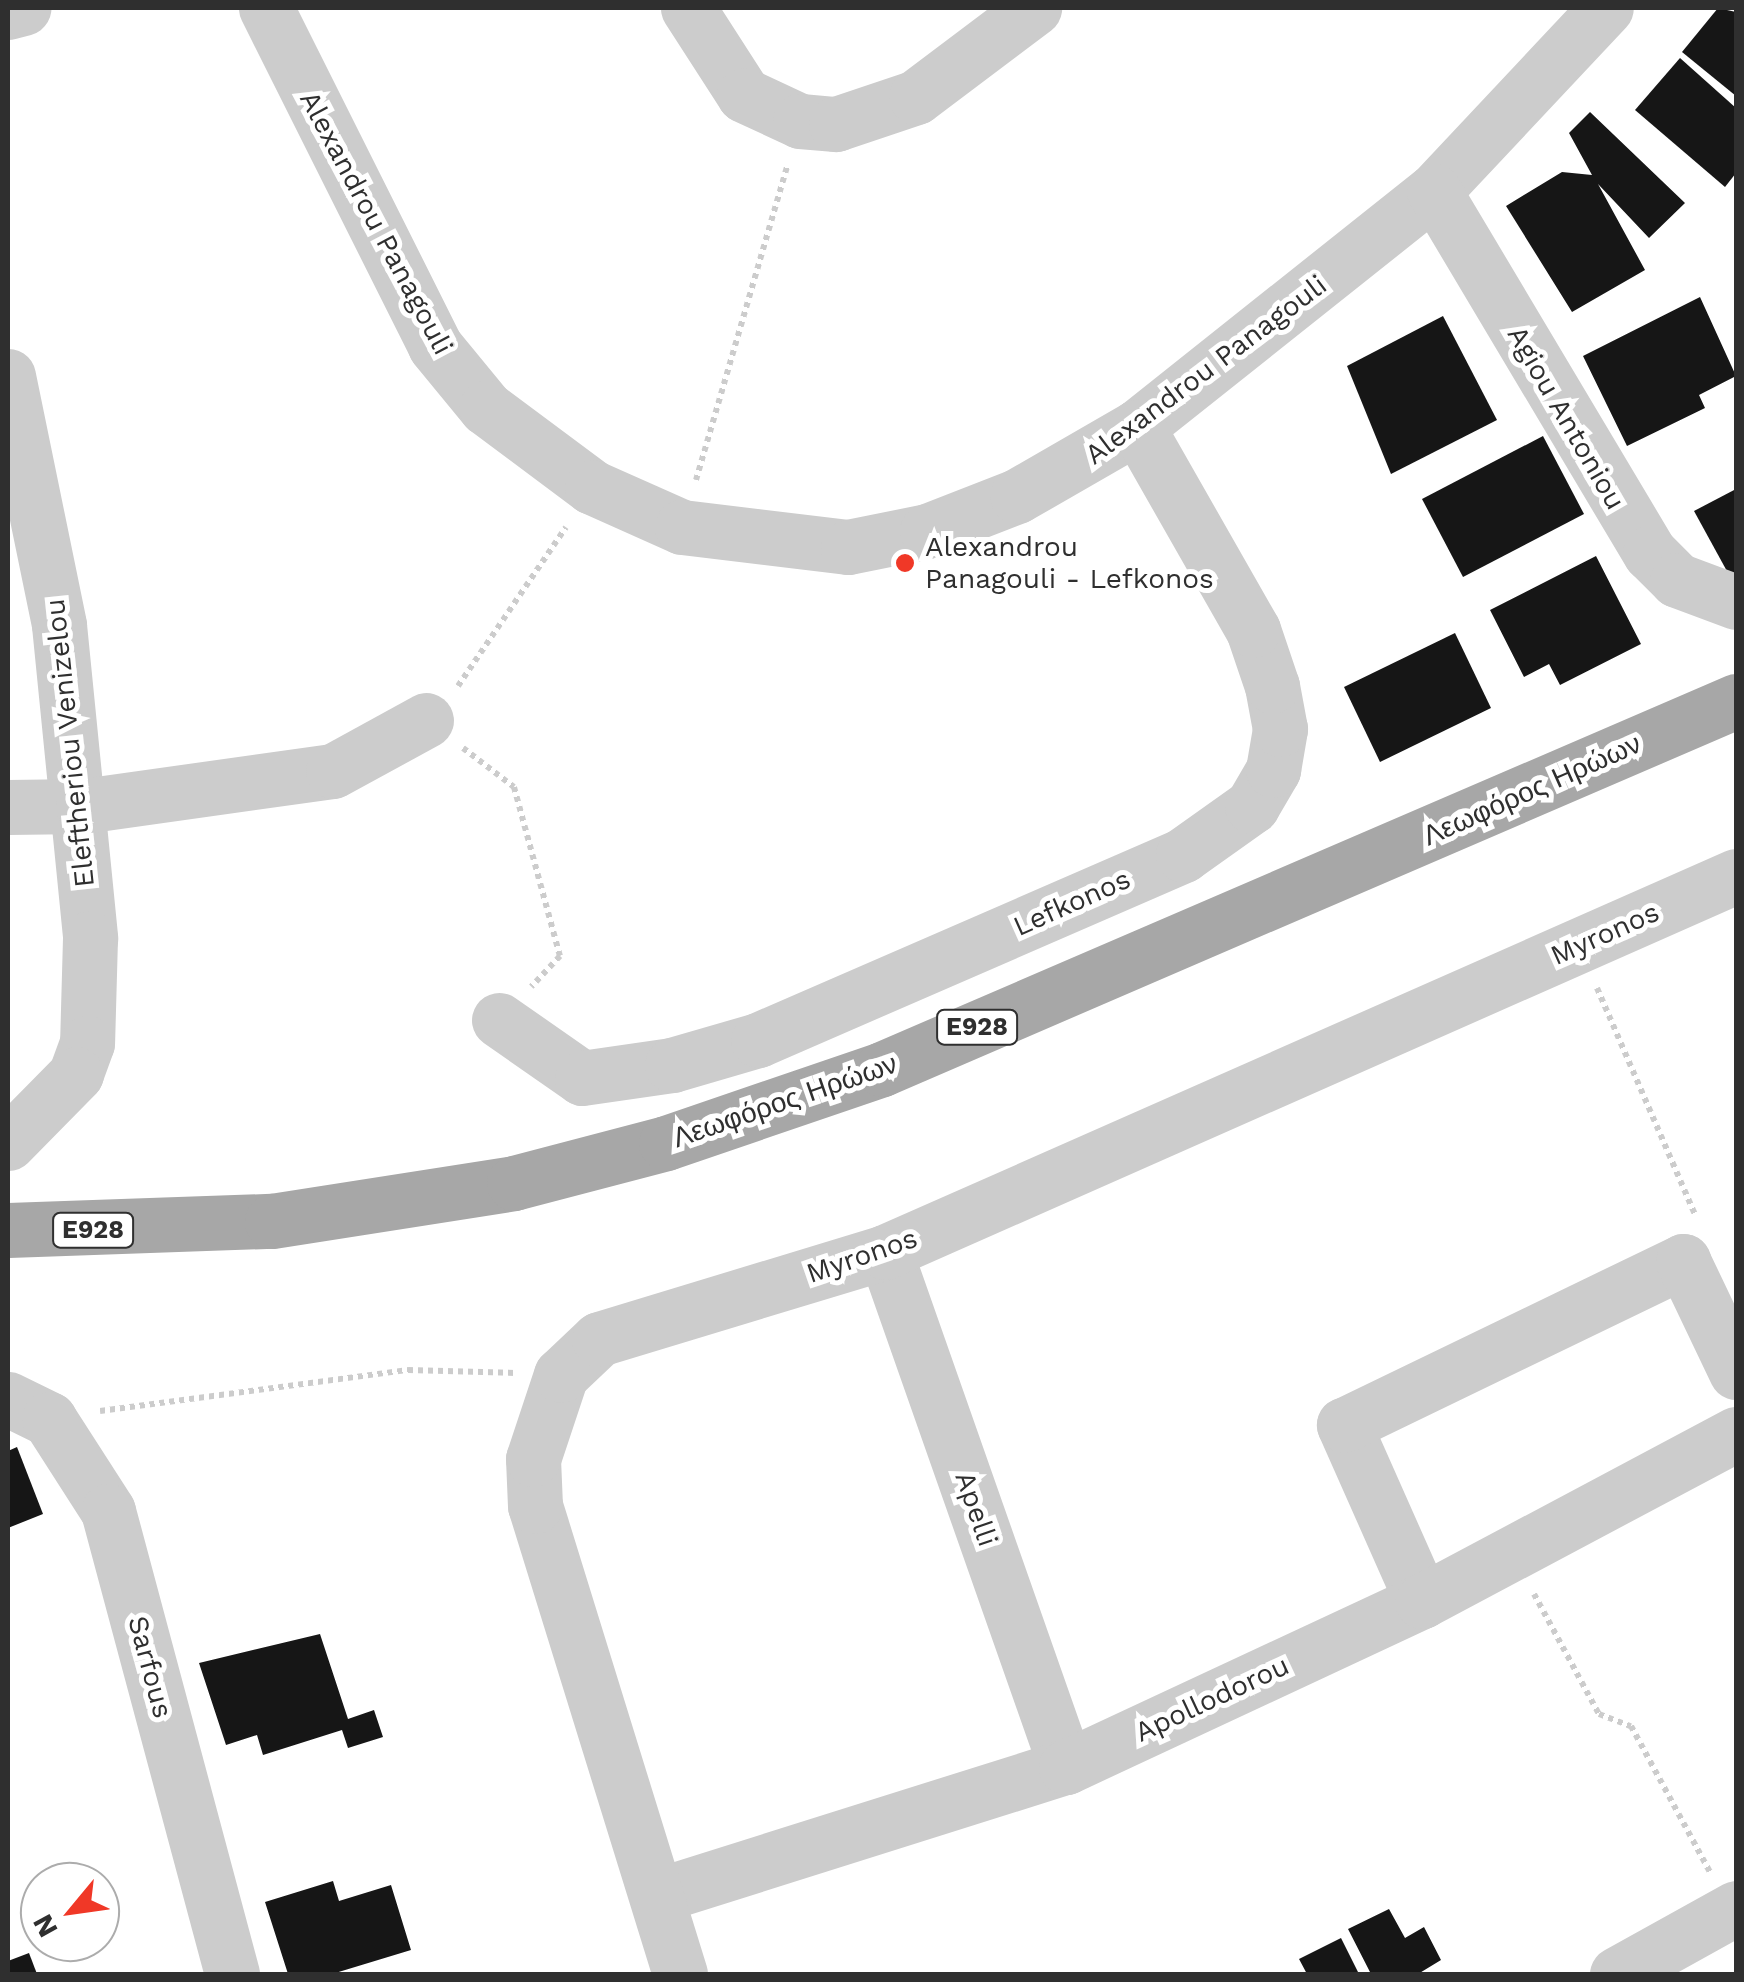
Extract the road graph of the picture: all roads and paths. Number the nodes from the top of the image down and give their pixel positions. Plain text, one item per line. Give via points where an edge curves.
1 (23, 8) edge
2 (266, 8) edge
3 (688, 8) edge
4 (1034, 8) edge
5 (1606, 8) edge
6 (8, 12) edge
7 (800, 122) junction
8 (1434, 191) junction
9 (8, 384) edge
10 (1137, 428) junction
11 (592, 486) junction
12 (682, 527) junction
13 (1736, 602) edge
14 (1736, 701) edge
15 (426, 720) junction
16 (84, 806) junction
17 (8, 807) edge
18 (1736, 876) edge
19 (1579, 946) junction
20 (499, 1020) joint
21 (8, 1143) edge
22 (8, 1230) edge
23 (885, 1252) junction
24 (1683, 1262) junction
25 (1736, 1372) edge
26 (561, 1375) junction
27 (28, 1409) edge
28 (1736, 1434) edge
29 (1513, 1554) junction
30 (1422, 1601) junction
31 (1066, 1767) junction
32 (658, 1895) junction
33 (1734, 1910) edge
34 (232, 1974) edge
35 (680, 1974) edge
36 (1618, 1974) edge

1 - 6 street
2 - 11 street, Alexandrou Panagouli via 435,346 486,408
3 - 7 street via 744,95
4 - 7 street via 916,97 873,117
5 - 8 street, Alexandrou Panagouli
7 - 12 path
8 - 10 street, Alexandrou Panagouli
8 - 13 street, Agiou Antoniou via 1650,553 1677,580
9 - 16 street, Eleftheriou Venizelou via 42,516
10 - 12 street, Alexandrou Panagouli via 1070,471 928,531 848,547
10 - 20 street, Lefkonos via 1253,630 1272,686 1280,729 1273,770 1252,806 1182,855 758,1040 690,1060 582,1078
11 - 12 street, Alexandrou Panagouli
11 - 15 path via 473,670
14 - 22 main road, Λεωφόρος Ηρώων / E928 via 882,1069 666,1143 514,1182 272,1221
15 - 16 street via 334,771
15 - 20 path via 514,787 560,956
16 - 17 street
16 - 21 street, Eleftheriou Venizelou via 87,1044 52,1106
18 - 19 street, Myronos
19 - 23 street, Myronos
19 - 24 path via 1700,1227
23 - 26 street, Myronos via 599,1339
23 - 31 street, Apelli
24 - 25 street
24 - 30 street via 1344,1426
26 - 27 path via 408,1370
26 - 32 street, Myronos via 532,1459 536,1506
27 - 34 street, Sarfous via 108,1512
28 - 29 street, Apollodorou
29 - 30 street, Apollodorou
29 - 33 path via 1599,1714 1632,1726
30 - 31 street, Apollodorou
31 - 32 street, Apollodorou
32 - 35 street, Myronos
33 - 36 street

